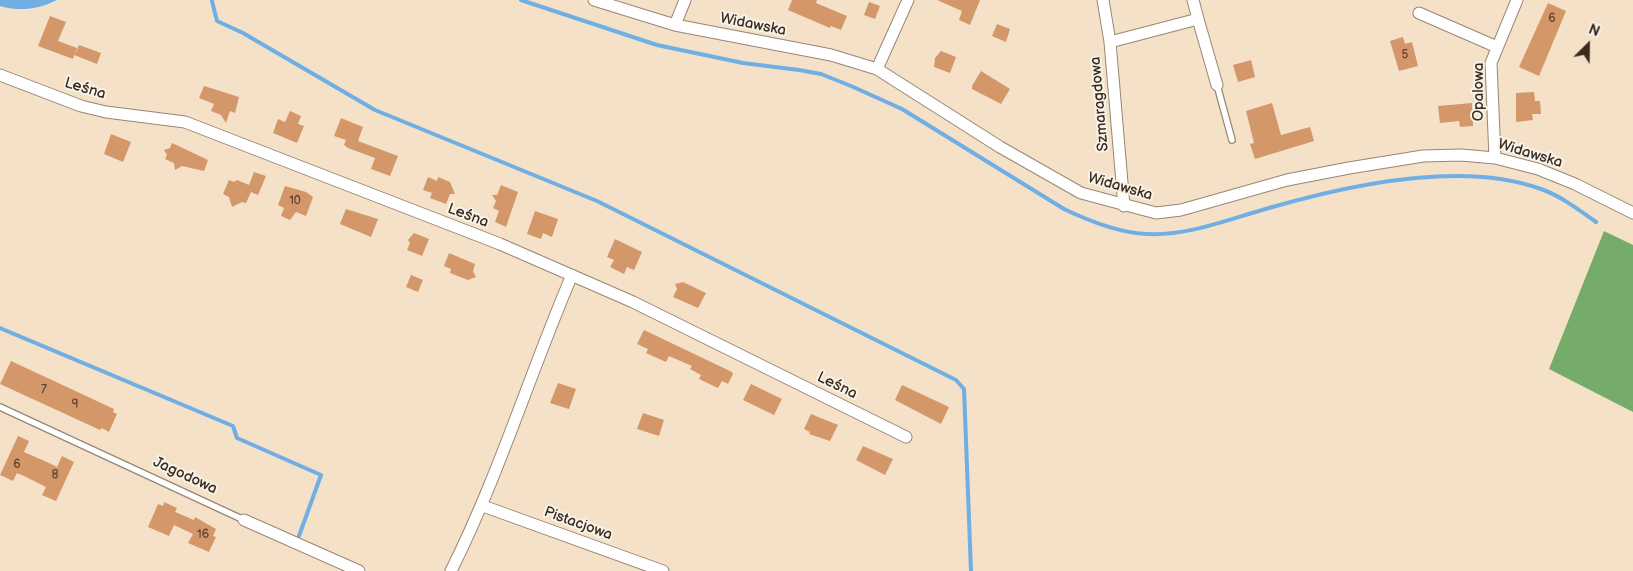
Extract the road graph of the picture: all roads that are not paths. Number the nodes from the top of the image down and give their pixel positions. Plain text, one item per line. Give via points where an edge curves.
1 (594, 0) edge
2 (685, 0) edge
3 (908, 0) edge
4 (1103, 0) edge
5 (1193, 0) edge
6 (1517, 0) edge
7 (1419, 13) dead end
8 (1198, 19) junction
9 (675, 25) junction
10 (1110, 42) junction
11 (1497, 47) junction
12 (877, 69) junction
13 (0, 75) edge
14 (1217, 84) joint
15 (1232, 140) dead end
16 (1496, 158) junction
17 (1124, 206) junction
18 (1633, 213) edge
19 (572, 275) junction
20 (0, 407) edge
21 (906, 437) dead end
22 (483, 506) junction
23 (244, 520) joint
24 (359, 571) edge
25 (452, 571) edge
26 (663, 571) edge

1 - 9 street, Widawska
2 - 9 street
3 - 12 street
4 - 10 street, Szmaragdowa
5 - 8 street
6 - 11 street, Opalowa
7 - 11 street
8 - 10 street
8 - 14 street
9 - 12 street, Widawska via 831,55
10 - 17 street, Szmaragdowa
11 - 16 street, Opalowa via 1491,63
12 - 17 street, Widawska via 1050,177 1081,193
13 - 19 street, Leśna via 81,106 185,122
14 - 15 lane
16 - 17 street, Widawska via 1461,154 1423,156 1287,180 1180,210 1156,213
16 - 18 street, Widawska via 1538,169
19 - 21 street, Leśna
19 - 22 street
20 - 23 lane, Jagodowa
22 - 25 street
22 - 26 street, Pistacjowa
23 - 24 street, Jagodowa

